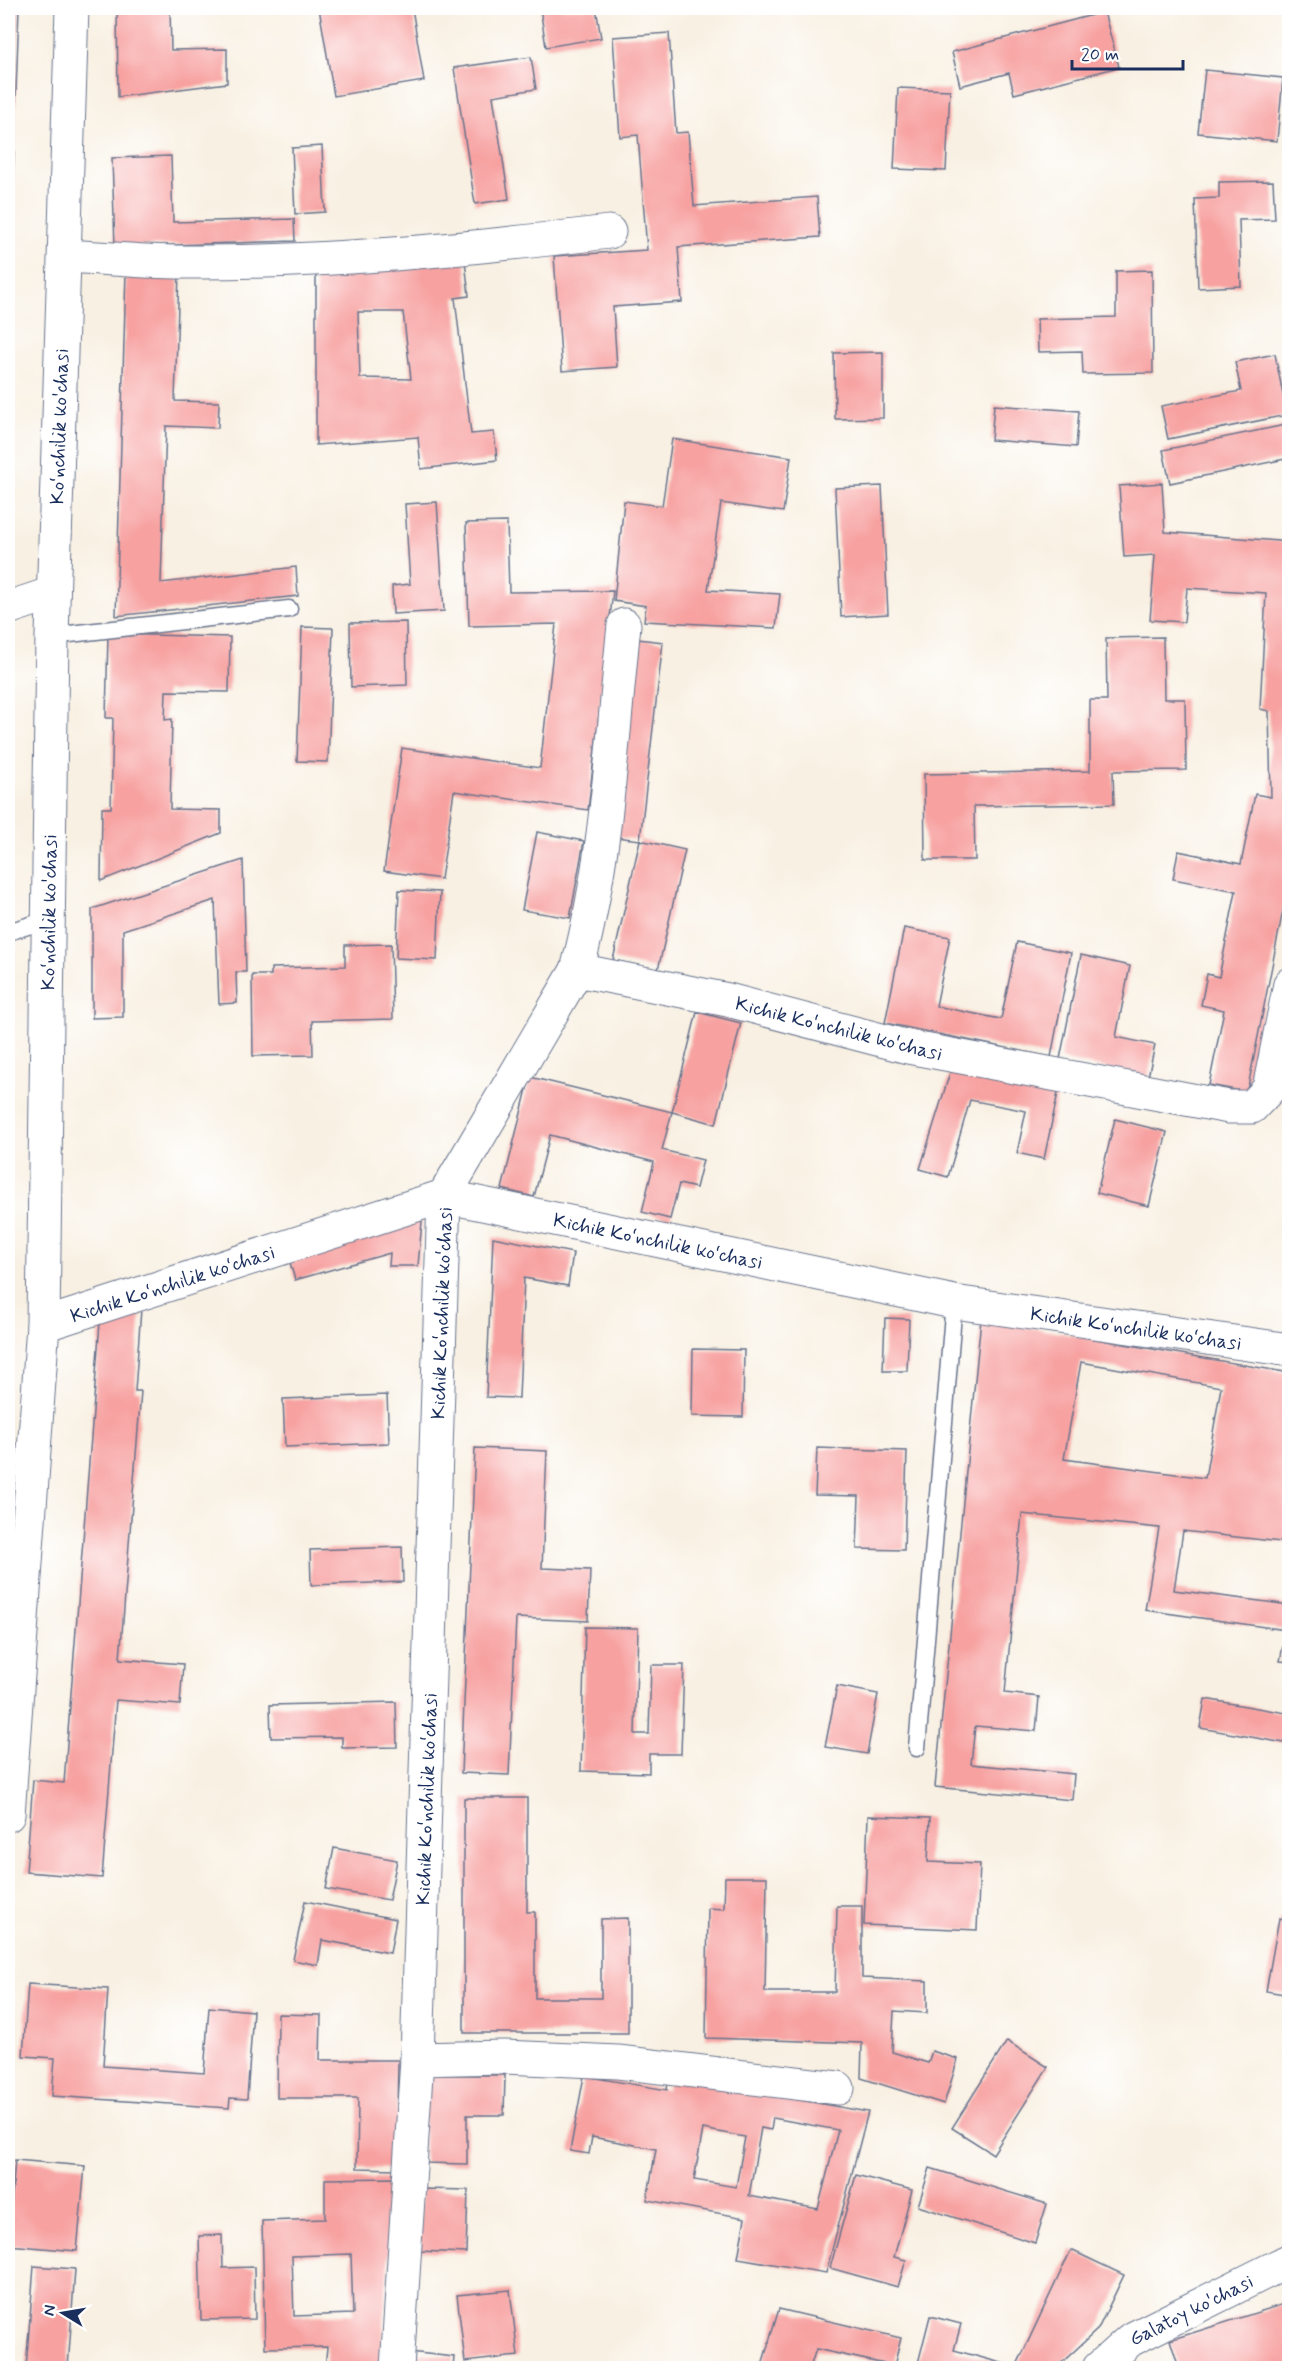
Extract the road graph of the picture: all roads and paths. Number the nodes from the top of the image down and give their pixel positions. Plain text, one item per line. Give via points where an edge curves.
1 (72, 8) edge
2 (609, 232) dead end
3 (66, 256) junction
4 (53, 593) junction
5 (8, 608) edge
6 (289, 609) dead end
7 (624, 625) dead end
8 (52, 636) junction
9 (47, 920) junction
10 (8, 932) edge
11 (577, 970) junction
12 (1290, 984) edge
13 (444, 1196) junction
14 (954, 1302) junction
15 (43, 1325) junction
16 (1290, 1350) edge
17 (917, 1748) dead end
18 (8, 1815) edge
19 (417, 2059) junction
20 (838, 2088) dead end
21 (1290, 2260) edge
22 (397, 2368) edge
23 (1099, 2368) edge

1 - 3 street, Ko‘nchilik ko'chasi
2 - 3 street via 363,258 182,262
3 - 4 street, Ko‘nchilik ko'chasi
4 - 5 street
4 - 8 street, Ko‘nchilik ko'chasi
6 - 8 lane
7 - 11 street via 602,836 588,929
8 - 9 street, Ko‘nchilik ko'chasi
9 - 10 lane
9 - 15 street, Ko‘nchilik ko'chasi
11 - 12 street, Kichik Koʻnchilik koʻchasi via 728,1000 908,1047 1229,1107 1252,1107 1269,1089
11 - 13 street, Kichik Koʻnchilik koʻchasi
13 - 14 street, Kichik Ko‘nchilik ko‘chasi
13 - 15 street, Kichik Ko‘nchilik ko‘chasi
13 - 19 street, Kichik Koʻnchilik koʻchasi
14 - 16 street, Kichik Ko‘nchilik ko‘chasi
14 - 17 lane
15 - 18 street, Ko‘nchilik ko'chasi
19 - 20 street via 504,2057 618,2062
19 - 22 street, Kichik Koʻnchilik koʻchasi
21 - 23 street, Galatoy ko'chasi via 1130,2340

